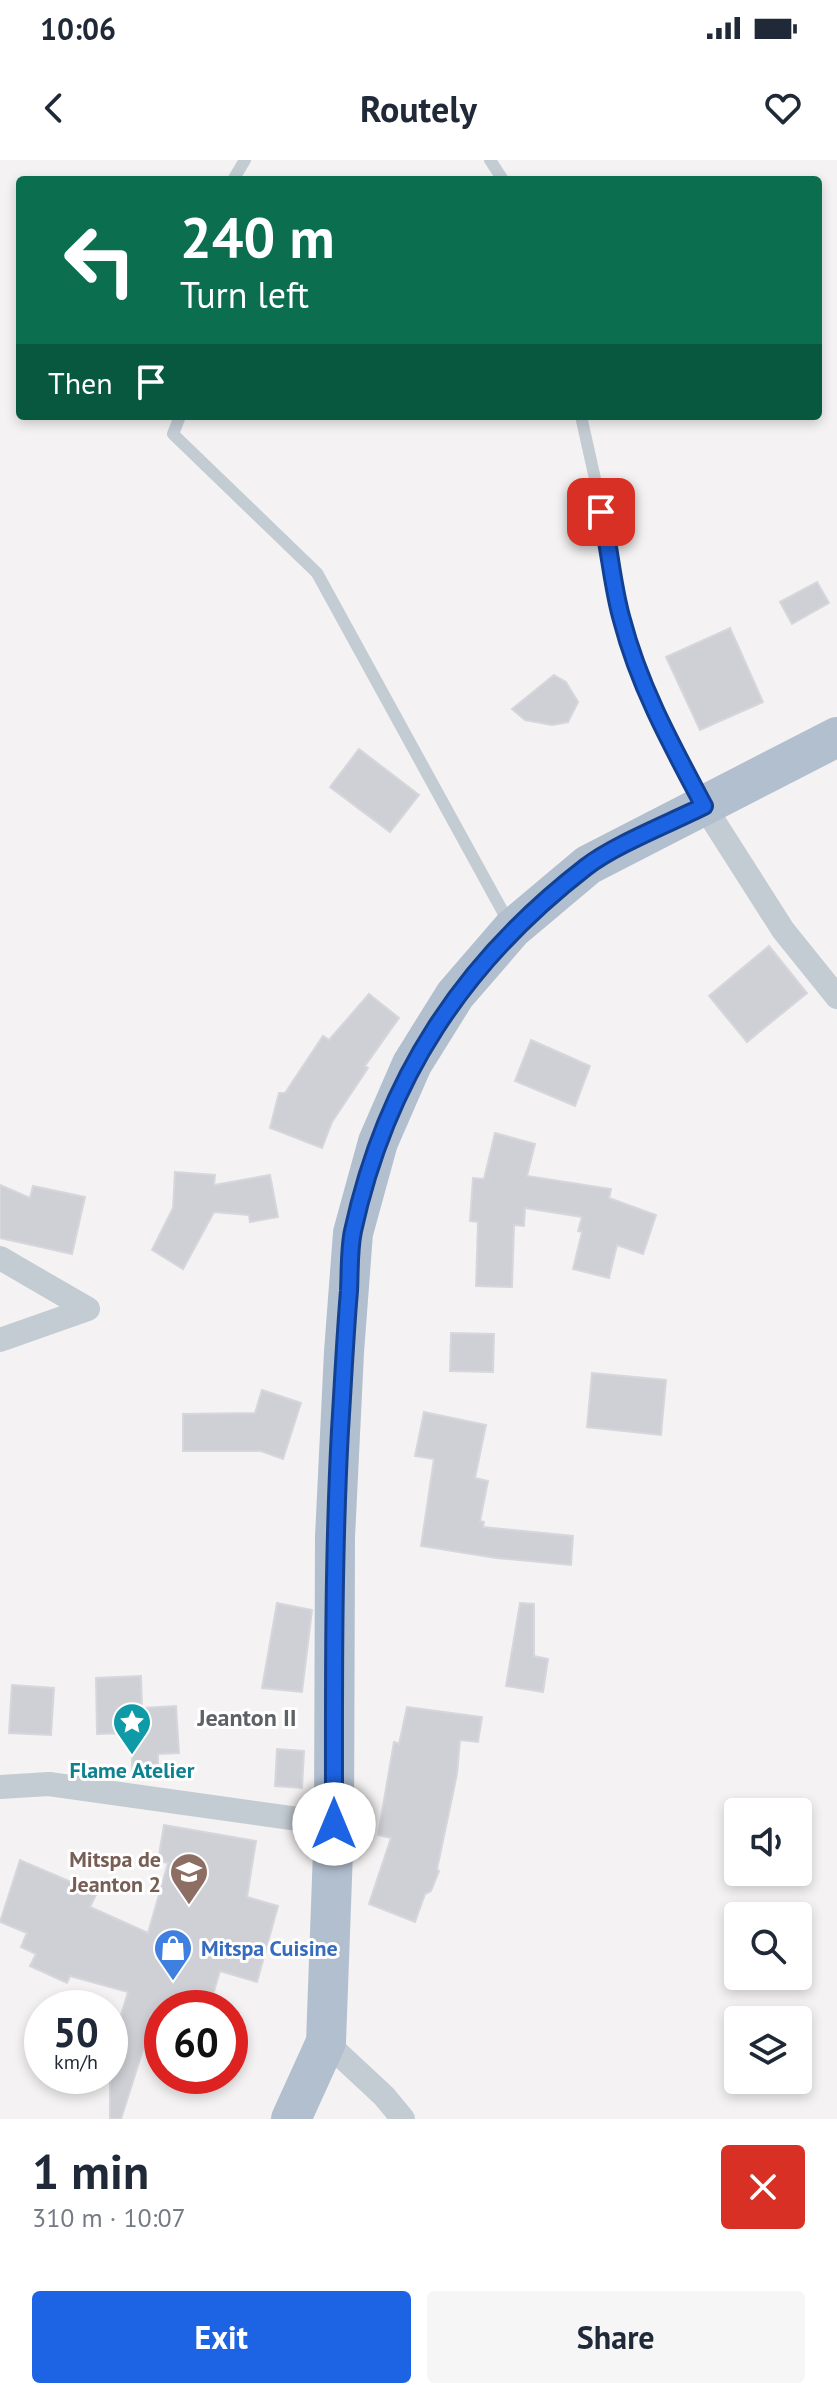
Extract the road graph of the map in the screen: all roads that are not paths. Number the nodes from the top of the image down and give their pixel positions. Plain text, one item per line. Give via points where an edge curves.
1 (178, 420) edge
2 (582, 420) edge
3 (837, 737) edge
4 (704, 806) junction
5 (512, 929) junction
6 (837, 997) edge
7 (0, 1258) edge
8 (0, 1340) edge
9 (0, 1787) edge
10 (334, 1824) junction
11 (326, 2042) junction
12 (291, 2119) edge
13 (403, 2119) edge

1 - 5 lane via 173,434 317,573
2 - 4 lane via 621,618 642,681
3 - 4 main road
4 - 5 main road via 588,865
4 - 6 street via 783,930
5 - 10 main road via 455,995 412,1064 378,1142 353,1233 335,1537
7 - 8 street via 88,1309
9 - 10 street via 49,1784
10 - 11 main road
11 - 12 main road
11 - 13 street

